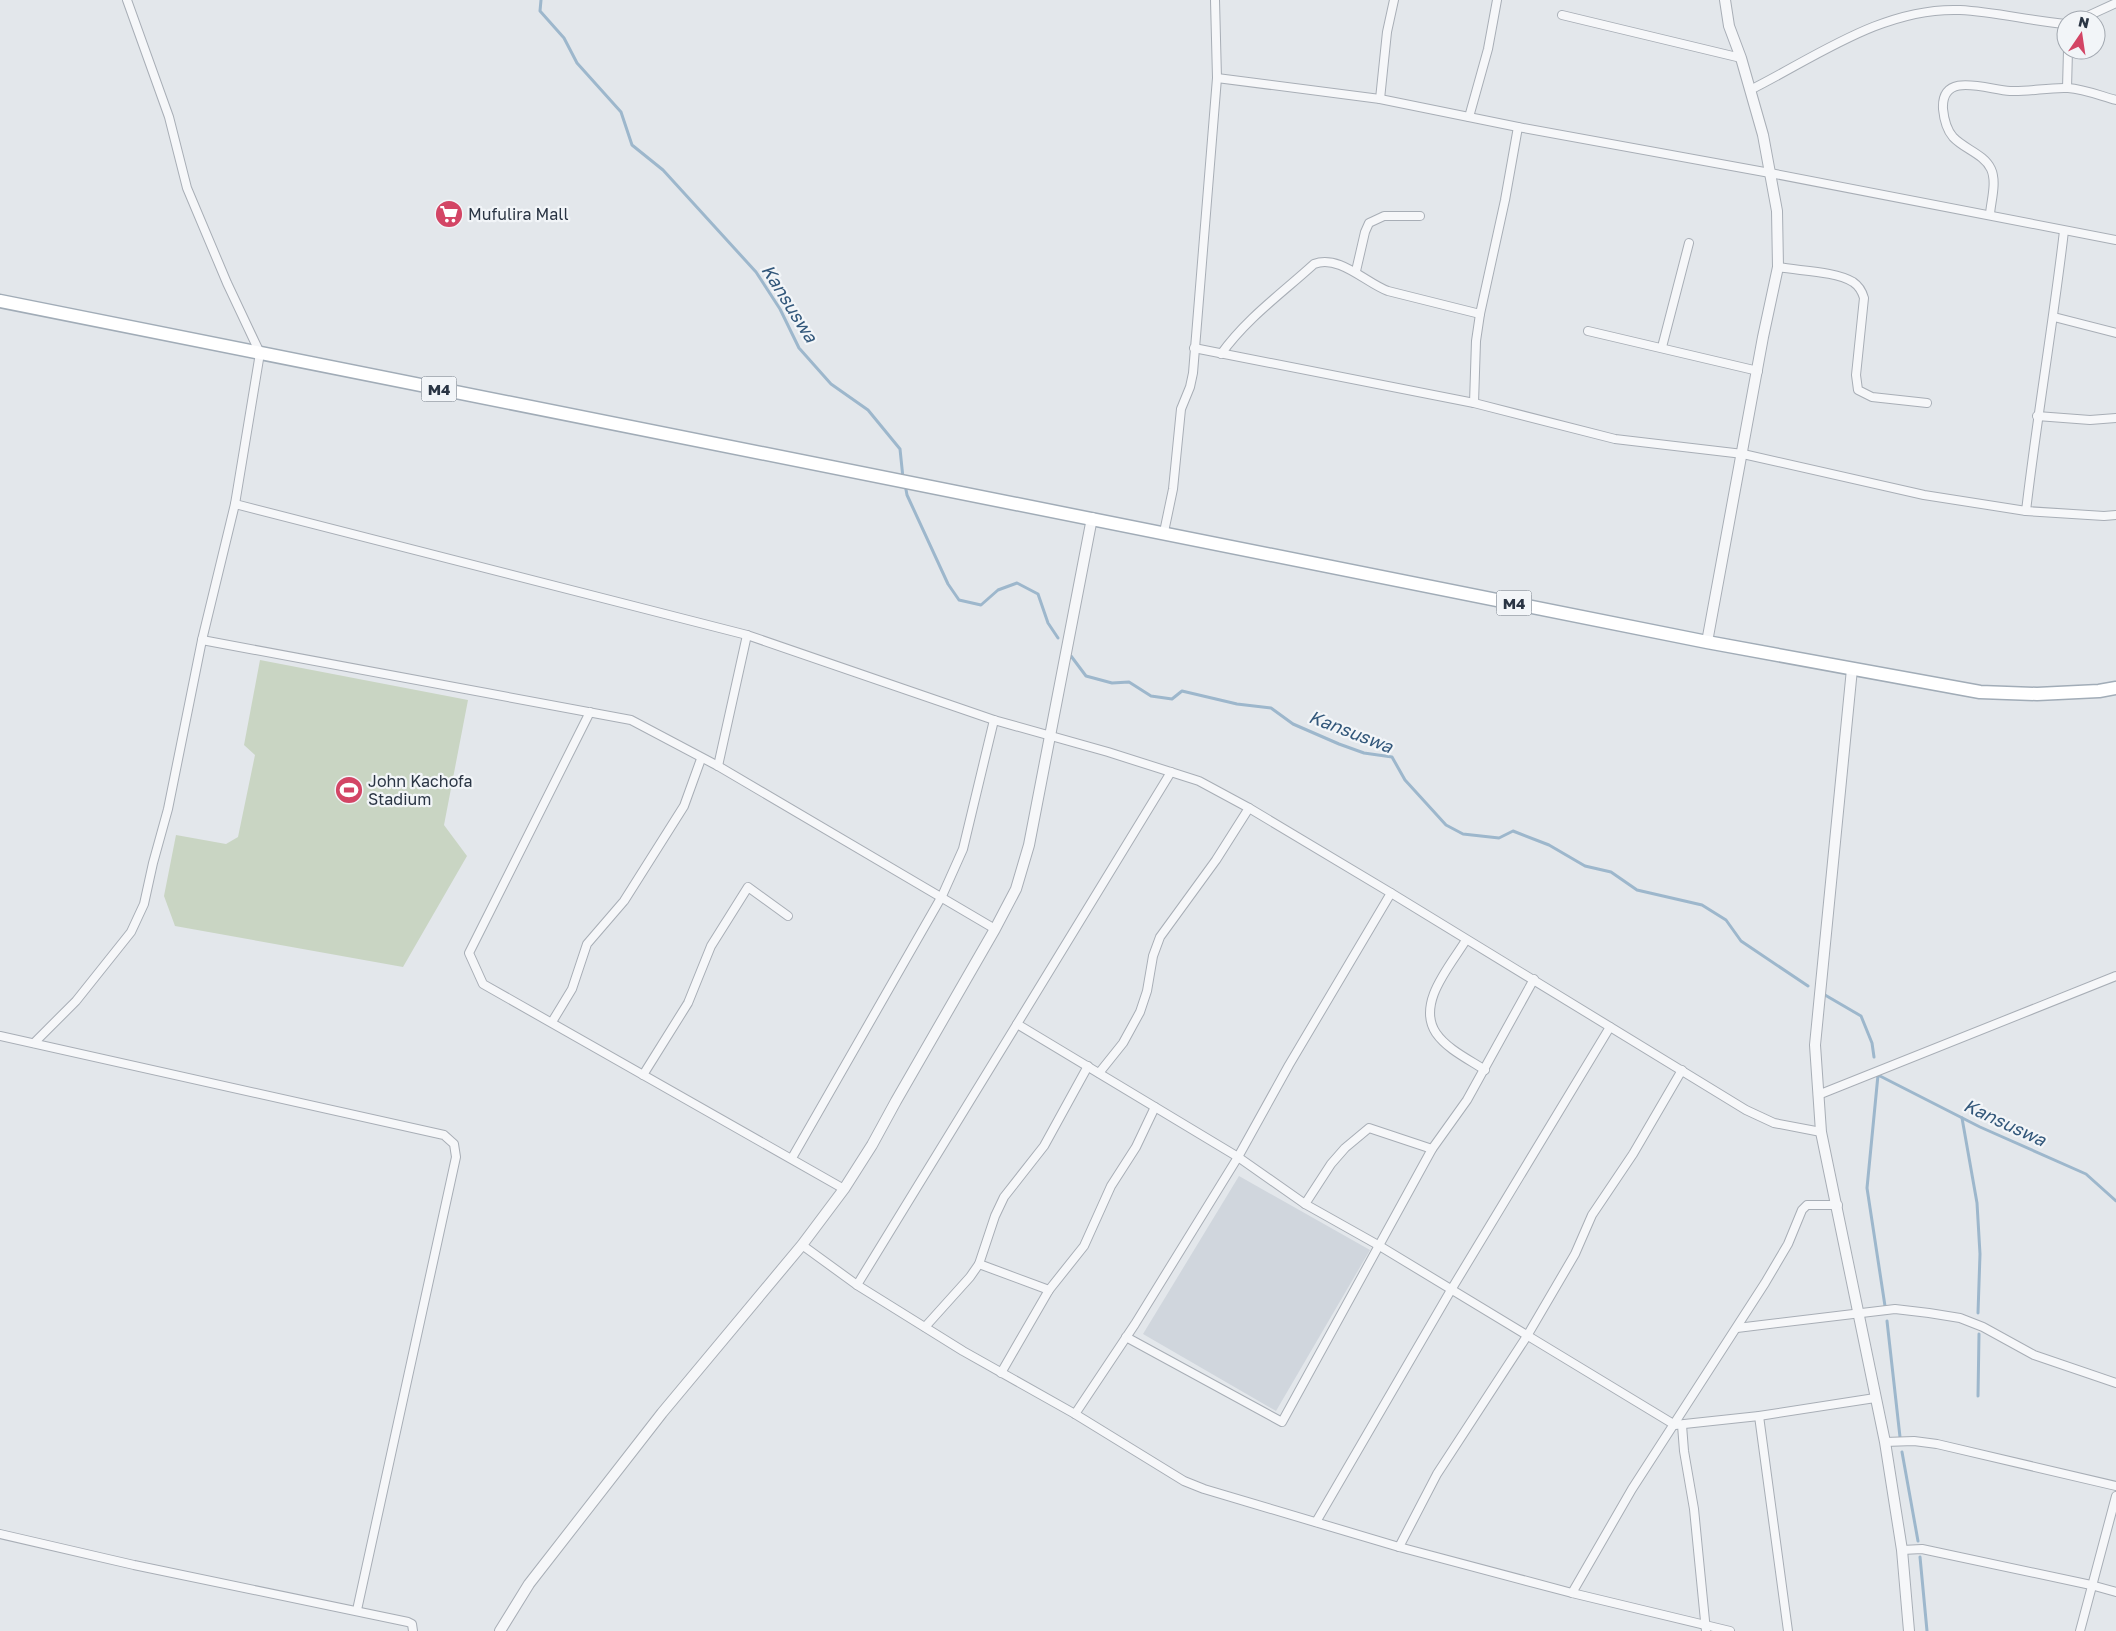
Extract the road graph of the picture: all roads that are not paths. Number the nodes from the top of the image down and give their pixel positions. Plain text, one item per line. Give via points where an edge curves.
1 (127, 0) edge
2 (1215, 0) edge
3 (1394, 0) edge
4 (1497, 0) edge
5 (1725, 0) edge
6 (2116, 2) edge
7 (2100, 10) edge
8 (1562, 15) dead end
9 (2056, 23) edge
10 (1741, 58) junction
11 (2068, 60) edge
12 (1217, 78) junction
13 (2067, 88) junction
14 (1750, 90) junction
15 (1380, 99) junction
16 (2116, 100) edge
17 (1469, 117) junction
18 (1518, 127) junction
19 (1770, 173) junction
20 (1990, 214) junction
21 (1420, 216) dead end
22 (2064, 231) junction
23 (2116, 240) edge
24 (1690, 243) dead end
25 (1778, 268) junction
26 (1356, 271) junction
27 (0, 301) edge
28 (1480, 314) junction
29 (2054, 317) junction
30 (1588, 330) dead end
31 (2116, 333) edge
32 (1662, 347) junction
33 (1194, 348) junction
34 (260, 353) junction
35 (1221, 354) junction
36 (1758, 370) junction
37 (1474, 402) junction
38 (1927, 403) dead end
39 (2037, 416) junction
40 (2116, 418) edge
41 (1742, 454) junction
42 (235, 504) junction
43 (2026, 511) junction
44 (2116, 515) edge
45 (1092, 518) junction
46 (1164, 532) junction
47 (747, 635) junction
48 (202, 640) junction
49 (1708, 642) junction
50 (1852, 669) junction
51 (2116, 688) edge
52 (590, 712) junction
53 (994, 720) junction
54 (1049, 735) junction
55 (702, 759) junction
56 (718, 766) junction
57 (1171, 772) junction
58 (1249, 808) junction
59 (1391, 893) junction
60 (942, 896) junction
61 (788, 916) dead end
62 (995, 929) junction
63 (1466, 940) junction
64 (2116, 976) edge
65 (1534, 979) junction
66 (552, 1022) junction
67 (1017, 1024) junction
68 (1610, 1027) junction
69 (0, 1036) edge
70 (34, 1043) junction
71 (1088, 1066) junction
72 (1485, 1070) junction
73 (1682, 1070) junction
74 (1099, 1073) junction
75 (643, 1075) junction
76 (1818, 1095) junction
77 (1155, 1107) junction
78 (1821, 1132) junction
79 (1432, 1150) junction
80 (1238, 1157) junction
81 (792, 1158) junction
82 (844, 1189) junction
83 (1306, 1204) junction
84 (1838, 1205) junction
85 (802, 1245) junction
86 (1378, 1245) junction
87 (978, 1264) junction
88 (857, 1284) junction
89 (1049, 1290) junction
90 (1451, 1290) junction
91 (1858, 1314) junction
92 (925, 1328) junction
93 (1737, 1328) junction
94 (1126, 1336) junction
95 (1527, 1336) junction
96 (1001, 1373) junction
97 (2116, 1383) edge
98 (1875, 1398) junction
99 (1075, 1414) junction
100 (1759, 1416) junction
101 (1679, 1425) junction
102 (1885, 1442) junction
103 (2116, 1486) edge
104 (2116, 1496) edge
105 (1316, 1522) junction
106 (0, 1534) edge
107 (1399, 1547) junction
108 (1902, 1550) junction
109 (2091, 1585) junction
110 (2116, 1592) edge
111 (1572, 1593) junction
112 (357, 1610) junction
113 (1706, 1628) edge
114 (413, 1631) edge
115 (500, 1631) edge
116 (1730, 1631) edge
117 (1788, 1631) edge
118 (1909, 1631) edge
119 (2080, 1631) edge

1 - 34 street via 169,117 187,188 226,283
2 - 12 street
3 - 15 street
4 - 17 street via 1488,49
5 - 10 street via 1729,26
6 - 7 street
8 - 10 street
9 - 14 street via 1960,10 1927,12 1893,20 1854,36
10 - 14 street
11 - 13 street
12 - 15 street
12 - 33 street
13 - 16 street
13 - 20 street via 2011,91 1962,84 1946,92 1943,101 1947,128 1991,170 1994,183
14 - 19 street
15 - 17 street
17 - 18 street
18 - 19 street
18 - 28 street
19 - 20 street
19 - 25 street via 1777,211
20 - 22 street
21 - 26 street via 1384,216 1369,223
22 - 23 street
22 - 29 street
24 - 32 street
25 - 36 street
25 - 38 street via 1838,276 1861,289 1864,298 1856,375 1858,390 1872,397
26 - 28 street via 1388,291
26 - 35 street via 1321,262 1314,264 1238,331
27 - 34 main road, M4
28 - 37 street
29 - 31 street
29 - 39 street
30 - 32 street
32 - 36 street
33 - 35 street
33 - 46 street via 1190,387 1181,408 1173,489
34 - 42 street
34 - 45 main road, M4
35 - 37 street
36 - 41 street
37 - 41 street via 1615,438
39 - 40 street via 2090,420
39 - 43 street
41 - 43 street via 1924,495
41 - 49 street
42 - 47 street
42 - 48 street
43 - 44 street
45 - 46 main road, M4
45 - 54 street
46 - 49 main road, M4
47 - 53 street
47 - 56 street
48 - 52 street
48 - 70 street via 168,809 139,919 76,1001
49 - 50 main road, M4
50 - 51 main road, M4 via 1980,692 2037,694
50 - 76 street via 1816,1015 1814,1046
52 - 55 street via 631,720
52 - 66 street via 469,953 483,984
53 - 54 street
53 - 60 street via 962,848
54 - 57 street
54 - 62 street via 1023,868
55 - 56 street
55 - 66 street via 681,812 624,901 588,944 572,989
56 - 60 street
57 - 58 street via 1210,785
57 - 67 street
58 - 59 street
58 - 74 street via 1160,937 1140,1012 1123,1043
59 - 63 street
59 - 80 street
60 - 62 street
60 - 81 street
61 - 75 street via 748,887 711,946 688,1003
62 - 82 street
63 - 65 street
63 - 72 street via 1434,995 1430,1020 1436,1034 1453,1050
64 - 76 street
65 - 68 street
65 - 72 street
66 - 75 street
67 - 71 street
67 - 88 street
68 - 73 street
68 - 90 street
69 - 70 street
70 - 112 street via 444,1135 454,1144 456,1157
71 - 74 street
71 - 87 street via 1044,1146 994,1216
72 - 79 street
73 - 78 street via 1761,1118
73 - 95 street via 1592,1215 1576,1254
74 - 77 street
75 - 81 street
76 - 78 street
77 - 80 street
77 - 89 street via 1136,1147 1111,1186 1084,1246
78 - 84 street
79 - 83 street via 1369,1128 1331,1164
79 - 86 street
80 - 83 street
80 - 94 street
81 - 82 street
82 - 85 street
83 - 86 street
84 - 91 street
84 - 93 street via 1804,1207 1777,1264
85 - 88 street
85 - 115 street via 662,1413 529,1584
86 - 90 street
86 - 94 street via 1282,1422
87 - 89 street
87 - 92 street
88 - 92 street
89 - 96 street
90 - 95 street
90 - 105 street
91 - 93 street
91 - 97 street via 1895,1309 1960,1318 2034,1355
91 - 98 street
92 - 96 street
93 - 101 street
94 - 99 street
95 - 101 street
95 - 107 street via 1437,1474
96 - 99 street
98 - 100 street
98 - 102 street
99 - 105 street via 1204,1490
100 - 101 street
100 - 117 street
101 - 111 street via 1627,1498
101 - 113 street via 1694,1509
102 - 103 street via 1937,1444
102 - 108 street
104 - 109 street
105 - 107 street
106 - 112 street
107 - 111 street
108 - 109 street via 1922,1549
108 - 118 street
109 - 110 street
109 - 119 street
111 - 113 street
112 - 114 street via 408,1622 412,1624
113 - 116 street

